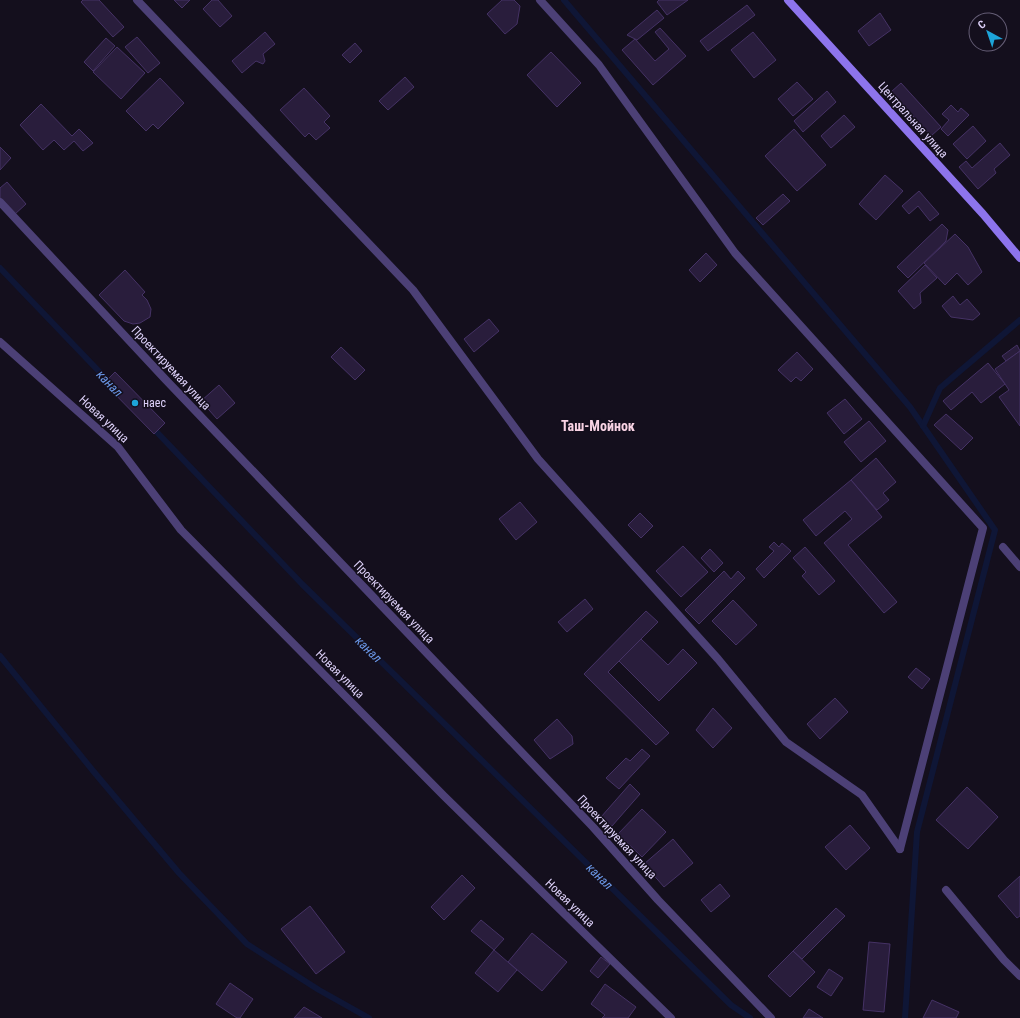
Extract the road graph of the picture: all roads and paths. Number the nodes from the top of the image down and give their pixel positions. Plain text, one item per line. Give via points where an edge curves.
1 (137, 0) edge
2 (540, 0) edge
3 (788, 0) edge
4 (0, 202) edge
5 (1020, 258) edge
6 (0, 342) edge
7 (1003, 547) dead end
8 (1020, 566) edge
9 (946, 890) dead end
10 (1020, 976) edge
11 (671, 1018) edge
12 (771, 1018) edge

1 - 2 street via 413,290 538,459 718,659 786,742 862,794 900,849 983,528 735,254 599,65
3 - 5 main road, Центральная улица
4 - 12 street, Проектируемая улица via 164,379 593,827 658,900
6 - 11 street, Новая улица via 118,447 181,530 444,796
7 - 8 street
9 - 10 street

